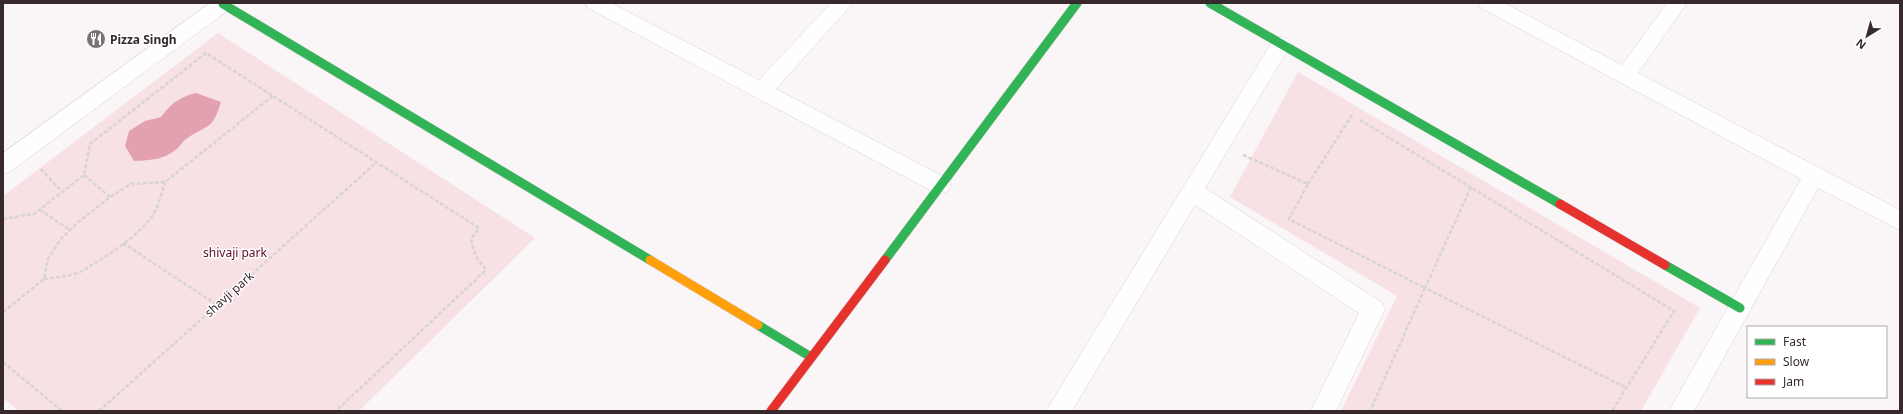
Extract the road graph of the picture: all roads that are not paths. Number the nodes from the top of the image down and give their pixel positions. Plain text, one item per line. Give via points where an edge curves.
1 (223, 3) edge
2 (595, 3) edge
3 (843, 3) edge
4 (1077, 3) edge
5 (1210, 3) edge
6 (1488, 3) edge
7 (1676, 3) edge
8 (1280, 44) junction
9 (1624, 76) junction
10 (762, 90) junction
11 (3, 165) edge
12 (1814, 176) junction
13 (940, 185) junction
14 (1192, 191) junction
15 (1900, 222) edge
16 (1740, 308) junction
17 (811, 357) junction
18 (771, 411) edge
19 (1058, 411) edge
20 (1323, 411) edge
21 (1681, 411) edge

1 - 11 street
1 - 17 street
2 - 10 street
3 - 10 street
4 - 13 street
5 - 8 street
6 - 9 street
7 - 9 street
8 - 14 street
8 - 16 street
9 - 12 street
10 - 13 street
12 - 15 street
12 - 16 street
13 - 17 street
14 - 19 street
14 - 20 street via 1373,309
16 - 21 street
17 - 18 street

